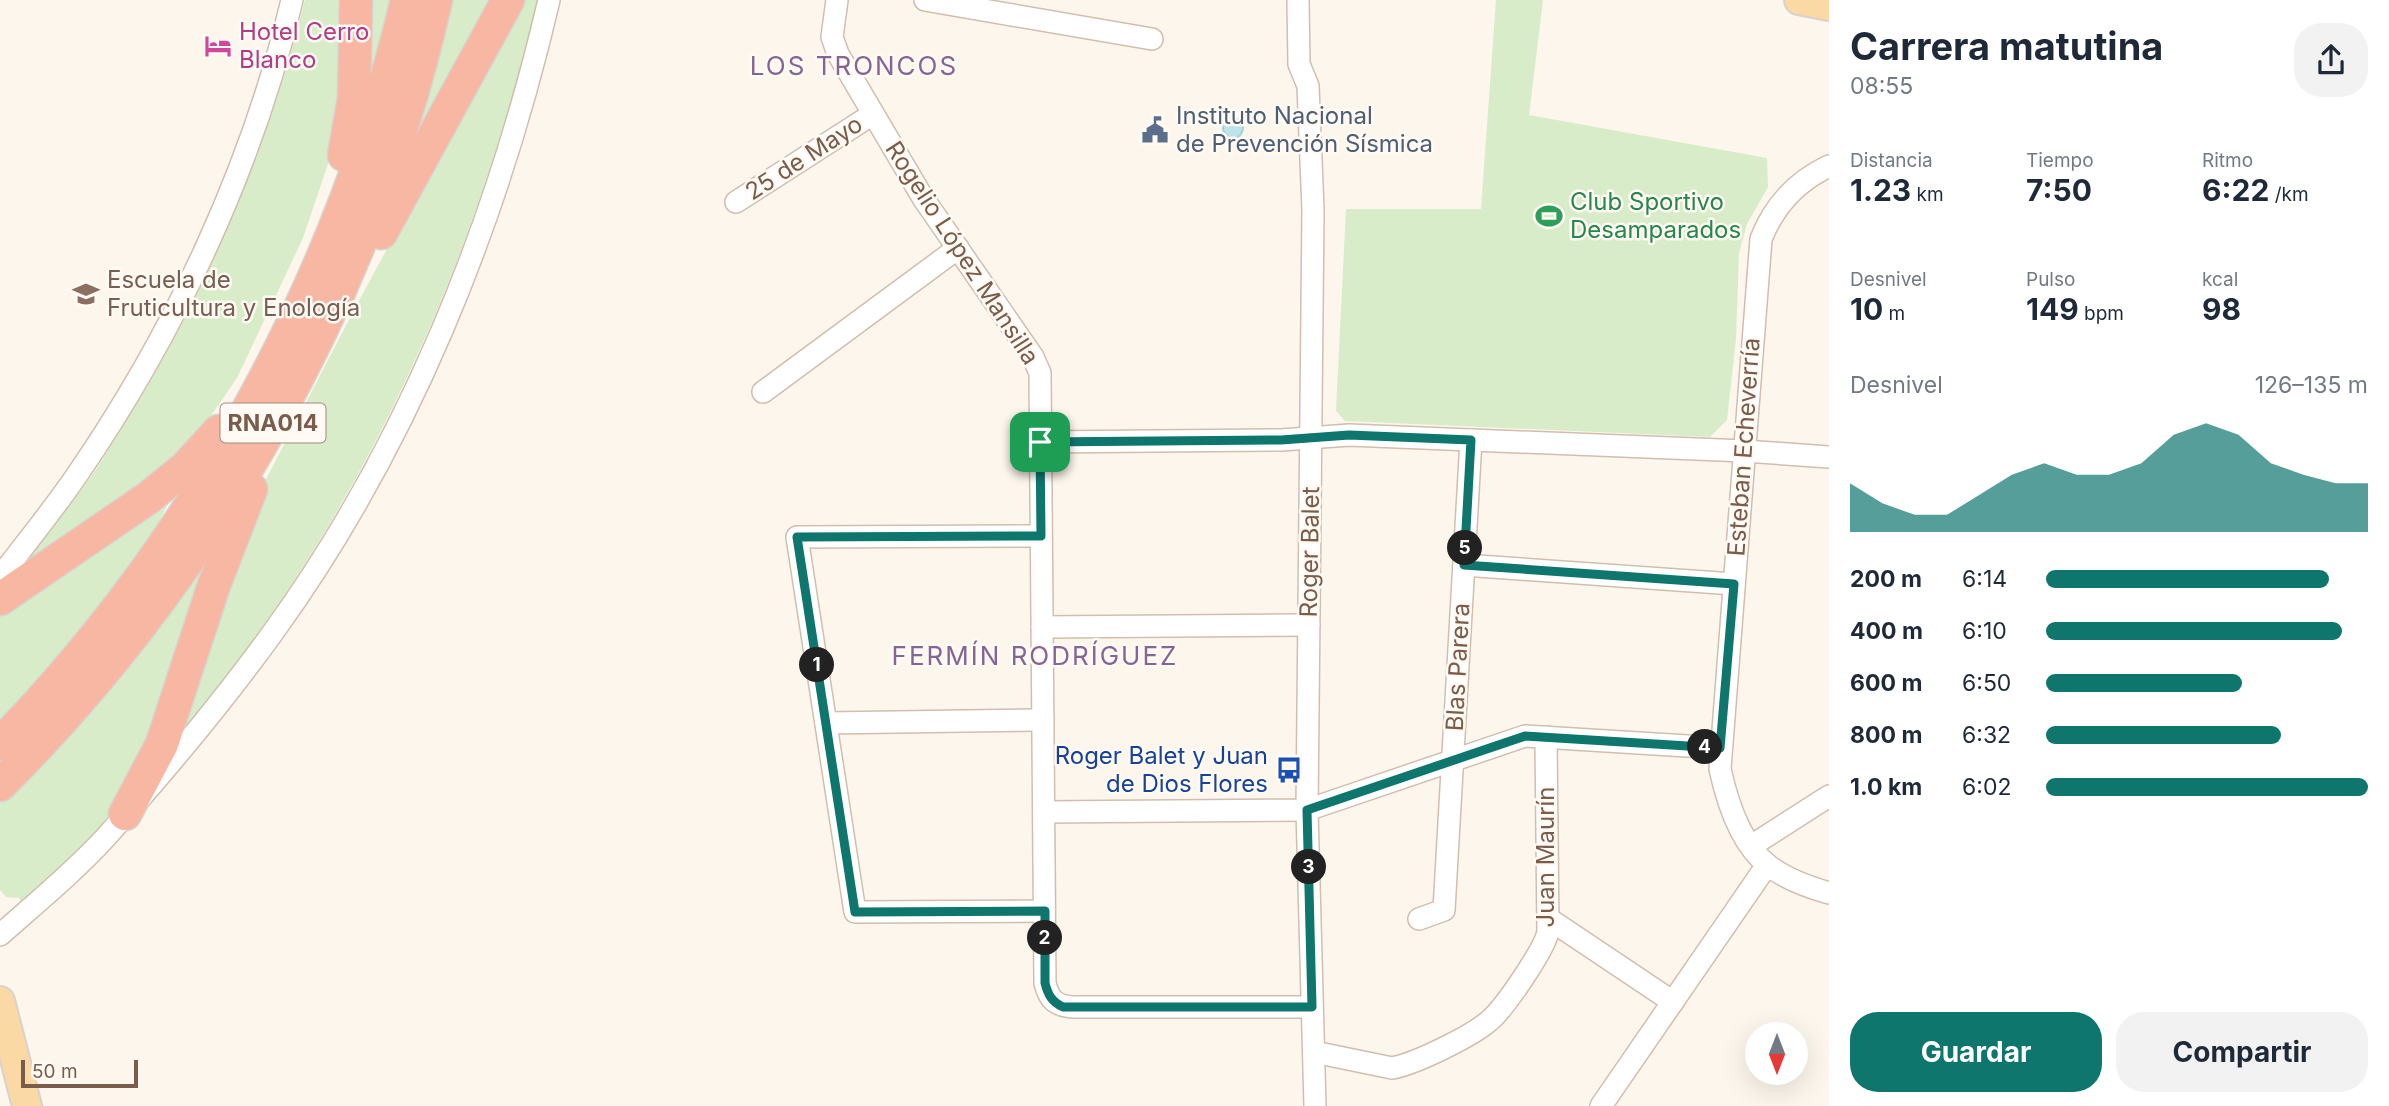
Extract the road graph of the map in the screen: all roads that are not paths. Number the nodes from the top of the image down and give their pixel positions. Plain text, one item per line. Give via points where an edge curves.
1 (292, 0) edge
2 (356, 0) edge
3 (407, 0) edge
4 (436, 0) edge
5 (508, 0) edge
6 (549, 0) edge
7 (837, 0) edge
8 (925, 0) edge
9 (1298, 0) edge
10 (1799, 0) edge
11 (1829, 6) edge
12 (1152, 39) dead end
13 (873, 114) junction
14 (1829, 166) edge
15 (736, 202) dead end
16 (958, 248) junction
17 (316, 271) junction
18 (296, 359) junction
19 (763, 391) dead end
20 (1311, 438) junction
21 (1471, 440) junction
22 (1040, 442) junction
23 (1745, 451) junction
24 (1829, 457) edge
25 (1041, 536) junction
26 (1464, 565) junction
27 (0, 577) edge
28 (1734, 584) junction
29 (0, 599) edge
30 (1309, 625) junction
31 (1042, 627) junction
32 (1043, 720) junction
33 (826, 723) junction
34 (1546, 737) junction
35 (0, 744) edge
36 (1720, 748) junction
37 (1453, 760) junction
38 (0, 785) edge
39 (1829, 796) edge
40 (1307, 810) junction
41 (1044, 812) junction
42 (125, 814) junction
43 (1751, 846) junction
44 (1767, 864) junction
45 (1829, 893) edge
46 (1045, 911) junction
47 (1419, 919) dead end
48 (1549, 919) junction
49 (0, 935) edge
50 (0, 1001) edge
51 (1673, 1002) junction
52 (1312, 1007) junction
53 (1314, 1052) junction
54 (27, 1106) edge
55 (1315, 1106) edge
56 (1601, 1106) edge

1 - 27 street via 243,159 177,308 99,442
2 - 17 highway via 352,119
3 - 17 highway, RNA014 via 374,119
4 - 18 highway, RNA014 via 380,189 349,266
5 - 18 highway via 375,244
6 - 42 street via 489,212 392,435 326,551 274,630 203,725
7 - 13 street, Rogelio López Mansilla via 835,47
8 - 12 street
9 - 20 street, Roger Balet via 1299,64 1308,86 1313,210
10 - 11 main road
13 - 15 street, 25 de Mayo
13 - 16 street, Rogelio López Mansilla
14 - 23 street, Esteban Echeverría via 1788,195 1771,214 1761,239
16 - 19 street
16 - 22 street, Rogelio López Mansilla via 1036,362
17 - 18 highway, RNA014
18 - 29 highway via 231,416 185,468
18 - 35 highway, RNA014 via 235,430 149,566 81,654
18 - 38 highway, RNA014 via 235,486 175,577 89,689
18 - 42 highway via 162,744
20 - 21 street
20 - 22 street
20 - 30 street, Roger Balet
21 - 23 street
21 - 26 street, Blas Parera
22 - 25 street, Rogelio López Mansilla
23 - 24 street
23 - 28 street, Esteban Echeverría
25 - 31 street, Rogelio López Mansilla
25 - 33 street via 797,537
26 - 28 street
26 - 37 street, Blas Parera
28 - 36 street, Esteban Echeverría
30 - 31 street
30 - 40 street, Roger Balet
31 - 32 street, Rogelio López Mansilla
32 - 33 street
32 - 41 street, Rogelio López Mansilla
33 - 46 street via 855,912
34 - 36 street
34 - 37 street via 1525,736
34 - 48 street, Juan Maurín
36 - 43 street, Esteban Echeverría via 1723,786
37 - 40 street
37 - 47 street, Blas Parera via 1444,910
39 - 43 street
40 - 41 street
40 - 52 street, Roger Balet
41 - 46 street, Rogelio López Mansilla
42 - 49 street via 90,853
43 - 44 street, Esteban Echeverría
44 - 45 street, Esteban Echeverría via 1784,876
44 - 51 street
46 - 52 street, Rogelio López Mansilla via 1045,983 1055,1003 1073,1007
48 - 51 street
48 - 53 street, Juan Maurín via 1543,947 1495,1016 1471,1033 1392,1068
50 - 54 main road
51 - 56 street
52 - 53 street, Roger Balet
53 - 55 street, Roger Balet

